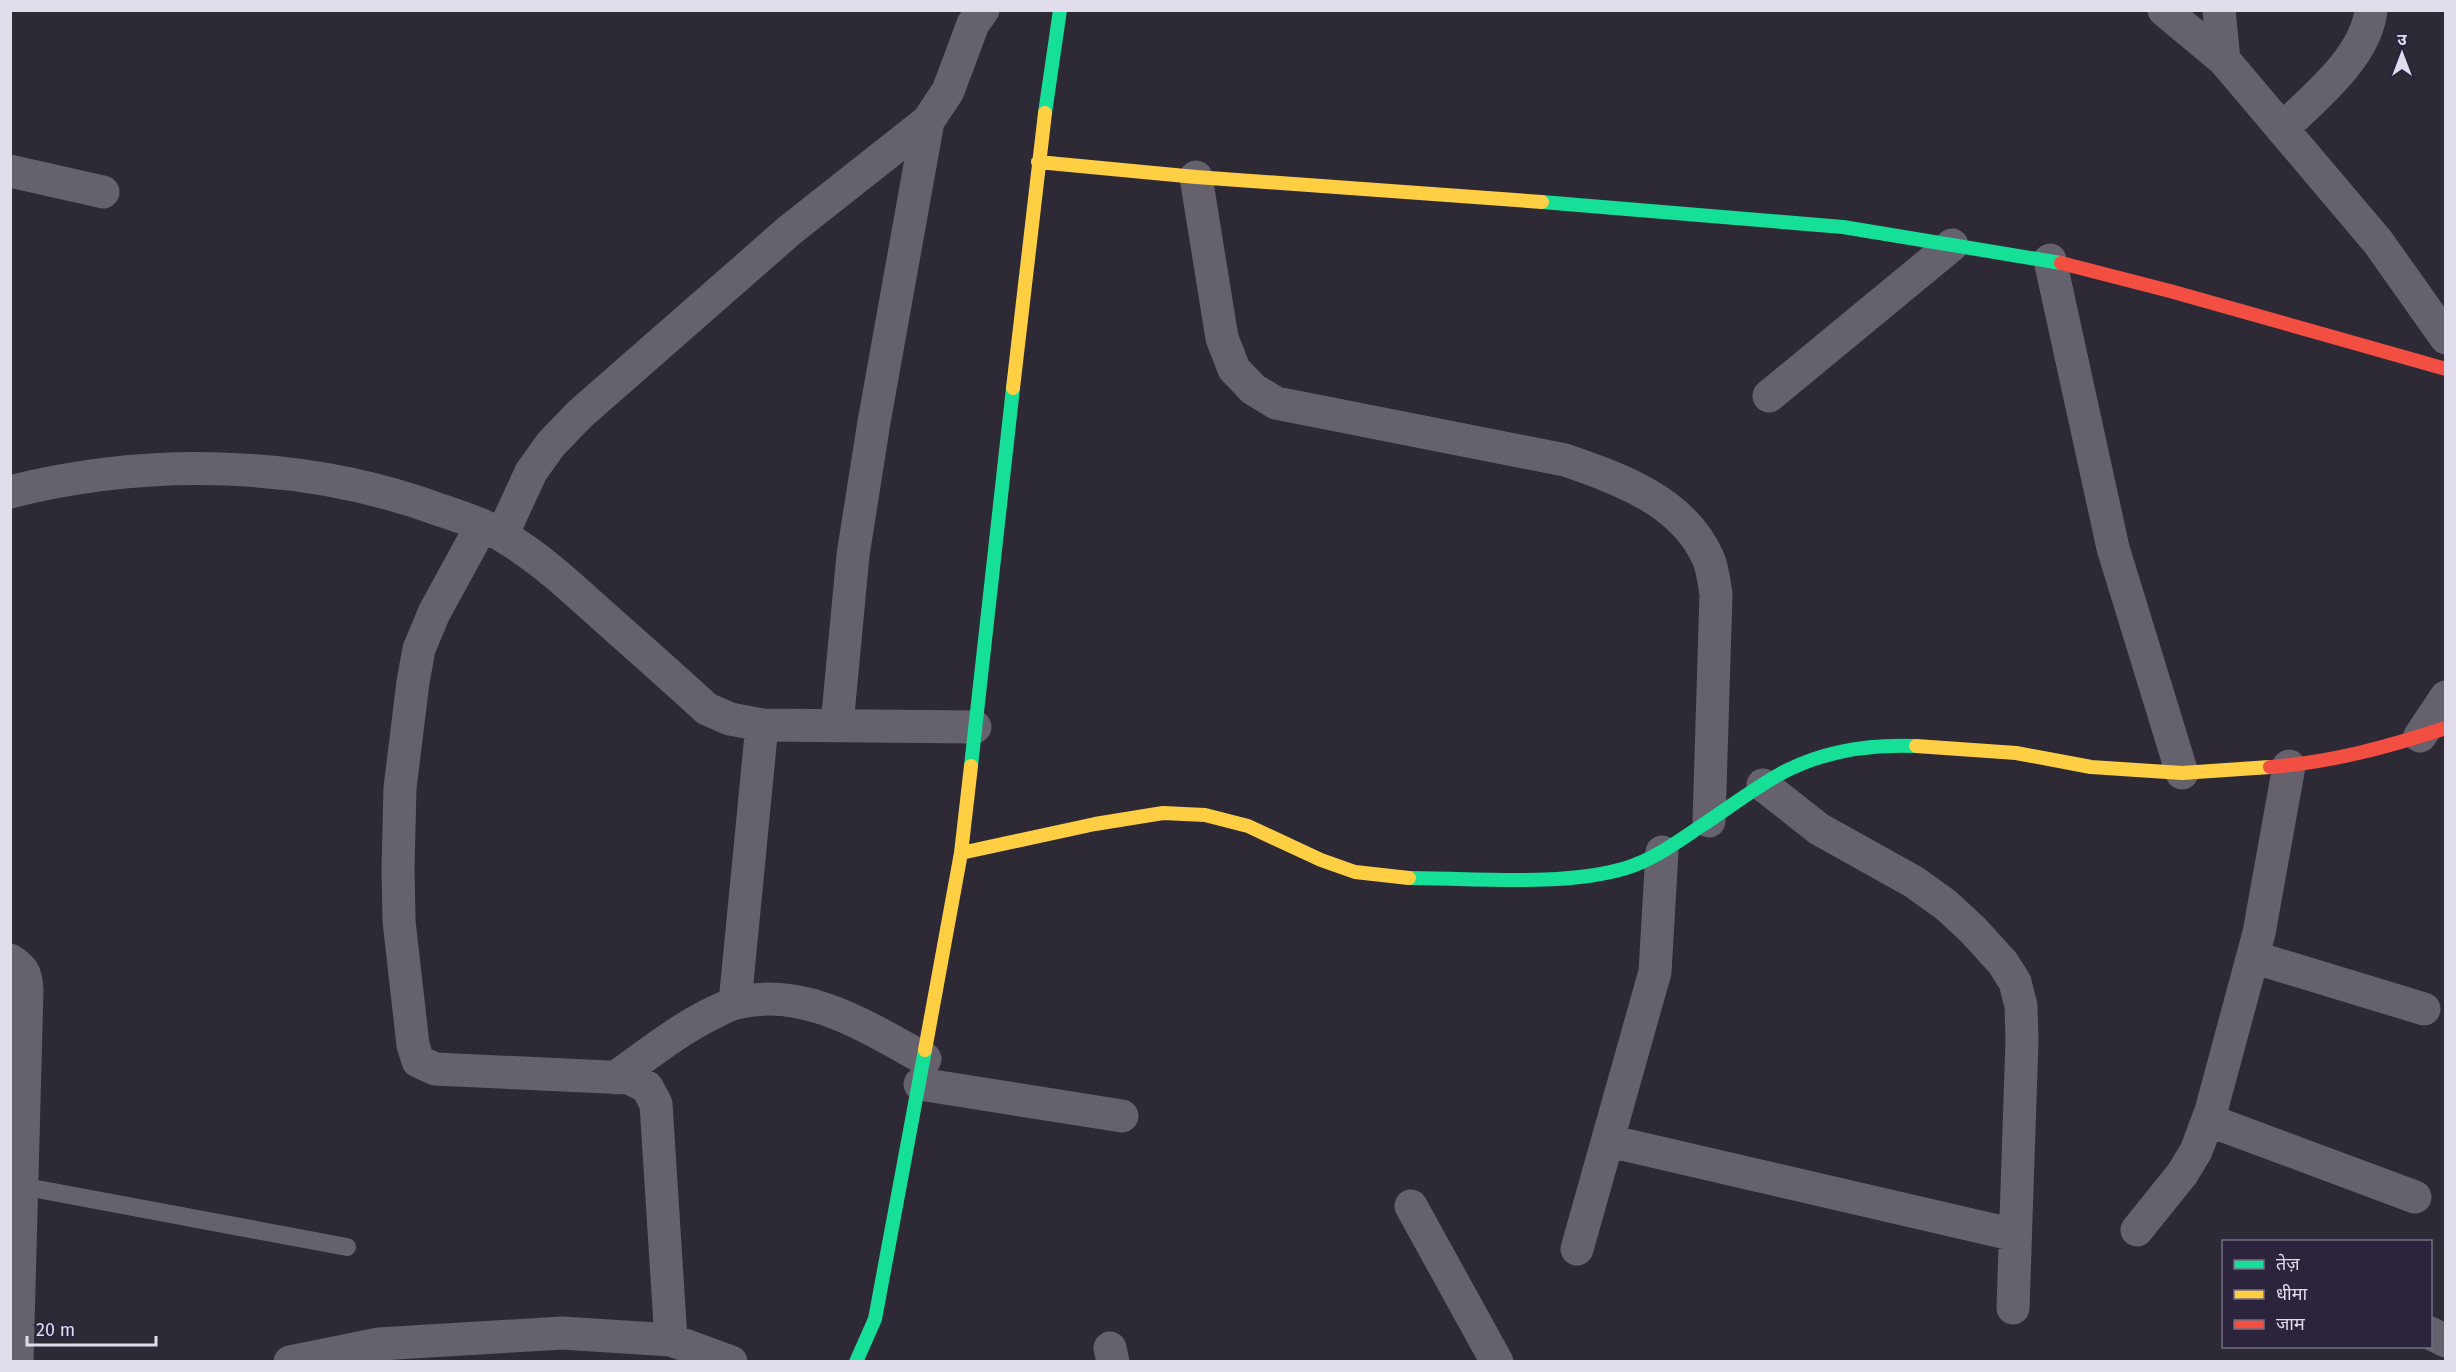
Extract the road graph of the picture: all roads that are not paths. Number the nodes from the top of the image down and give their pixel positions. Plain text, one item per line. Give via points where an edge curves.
1 (983, 10) edge
2 (1060, 10) edge
3 (2164, 10) edge
4 (2219, 10) edge
5 (2371, 10) edge
6 (2224, 60) junction
7 (928, 122) junction
8 (2282, 129) junction
9 (1038, 162) junction
10 (10, 171) edge
11 (1196, 177) junction
12 (103, 192) dead end
13 (1952, 245) junction
14 (2050, 260) junction
15 (2445, 338) edge
16 (2445, 369) edge
17 (1769, 396) dead end
18 (10, 492) edge
19 (492, 530) junction
20 (2445, 697) edge
21 (762, 725) junction
22 (837, 725) junction
23 (975, 727) junction
24 (2433, 732) edge
25 (2289, 766) junction
26 (2182, 773) junction
27 (1763, 785) junction
28 (1709, 821) junction
29 (1662, 852) junction
30 (961, 853) junction
31 (2253, 957) junction
32 (10, 960) edge
33 (735, 1003) junction
34 (2424, 1009) dead end
35 (922, 1072) junction
36 (615, 1078) junction
37 (1122, 1116) dead end
38 (2208, 1120) junction
39 (1609, 1141) junction
40 (21, 1186) junction
41 (2415, 1197) dead end
42 (1411, 1206) dead end
43 (2137, 1230) dead end
44 (2015, 1235) junction
45 (347, 1247) dead end
46 (1577, 1249) dead end
47 (2013, 1308) dead end
48 (671, 1340) junction
49 (17, 1362) edge
50 (290, 1362) edge
51 (731, 1362) edge
52 (856, 1362) edge
53 (1497, 1362) edge

1 - 7 street via 973,24 948,91
2 - 9 main road
3 - 6 street
4 - 6 street
5 - 8 street via 2358,46 2342,71
6 - 8 street
7 - 19 street via 790,230 580,414 551,444
7 - 22 street via 853,555
8 - 15 street via 2379,243
9 - 11 main road
9 - 23 main road
10 - 12 street
11 - 13 main road via 1659,210 1843,227
11 - 28 street via 1222,338 1234,369 1253,389 1276,403 1565,459 1644,492 1671,510 1694,533 1709,560 1716,594
13 - 14 main road
13 - 17 street
14 - 16 main road
14 - 26 street via 2113,548
18 - 19 street via 57,480 144,470 233,469 326,479 399,495
19 - 21 street via 545,563 707,709 730,719
19 - 36 street via 434,613 419,649 413,682 400,788 398,868 399,921 413,1045 418,1061 435,1069
20 - 24 street
21 - 22 street
21 - 33 street
22 - 23 street
23 - 30 main road
24 - 25 main road via 2373,751
25 - 26 main road
25 - 31 street
26 - 27 main road via 2091,767 1957,747 1896,745 1851,749 1813,759
27 - 28 main road
27 - 44 street via 1818,829 1914,882 1946,905 2016,982 2022,1040
28 - 29 main road
29 - 30 main road via 1628,868 1593,876 1406,878 1355,872 1248,825 1163,813
29 - 39 street via 1655,972
30 - 35 main road
31 - 34 street
31 - 38 street
32 - 40 street via 23,968 27,977
33 - 35 street via 776,999 847,1016
33 - 36 street via 692,1023
35 - 37 street
35 - 52 main road via 875,1319
36 - 48 street via 629,1078 647,1087 656,1104
38 - 41 street
38 - 43 street via 2196,1151
39 - 44 street
39 - 46 street
40 - 45 lane
40 - 49 street
42 - 53 street
44 - 47 street
48 - 50 street via 562,1333 444,1339 379,1344
48 - 51 street

